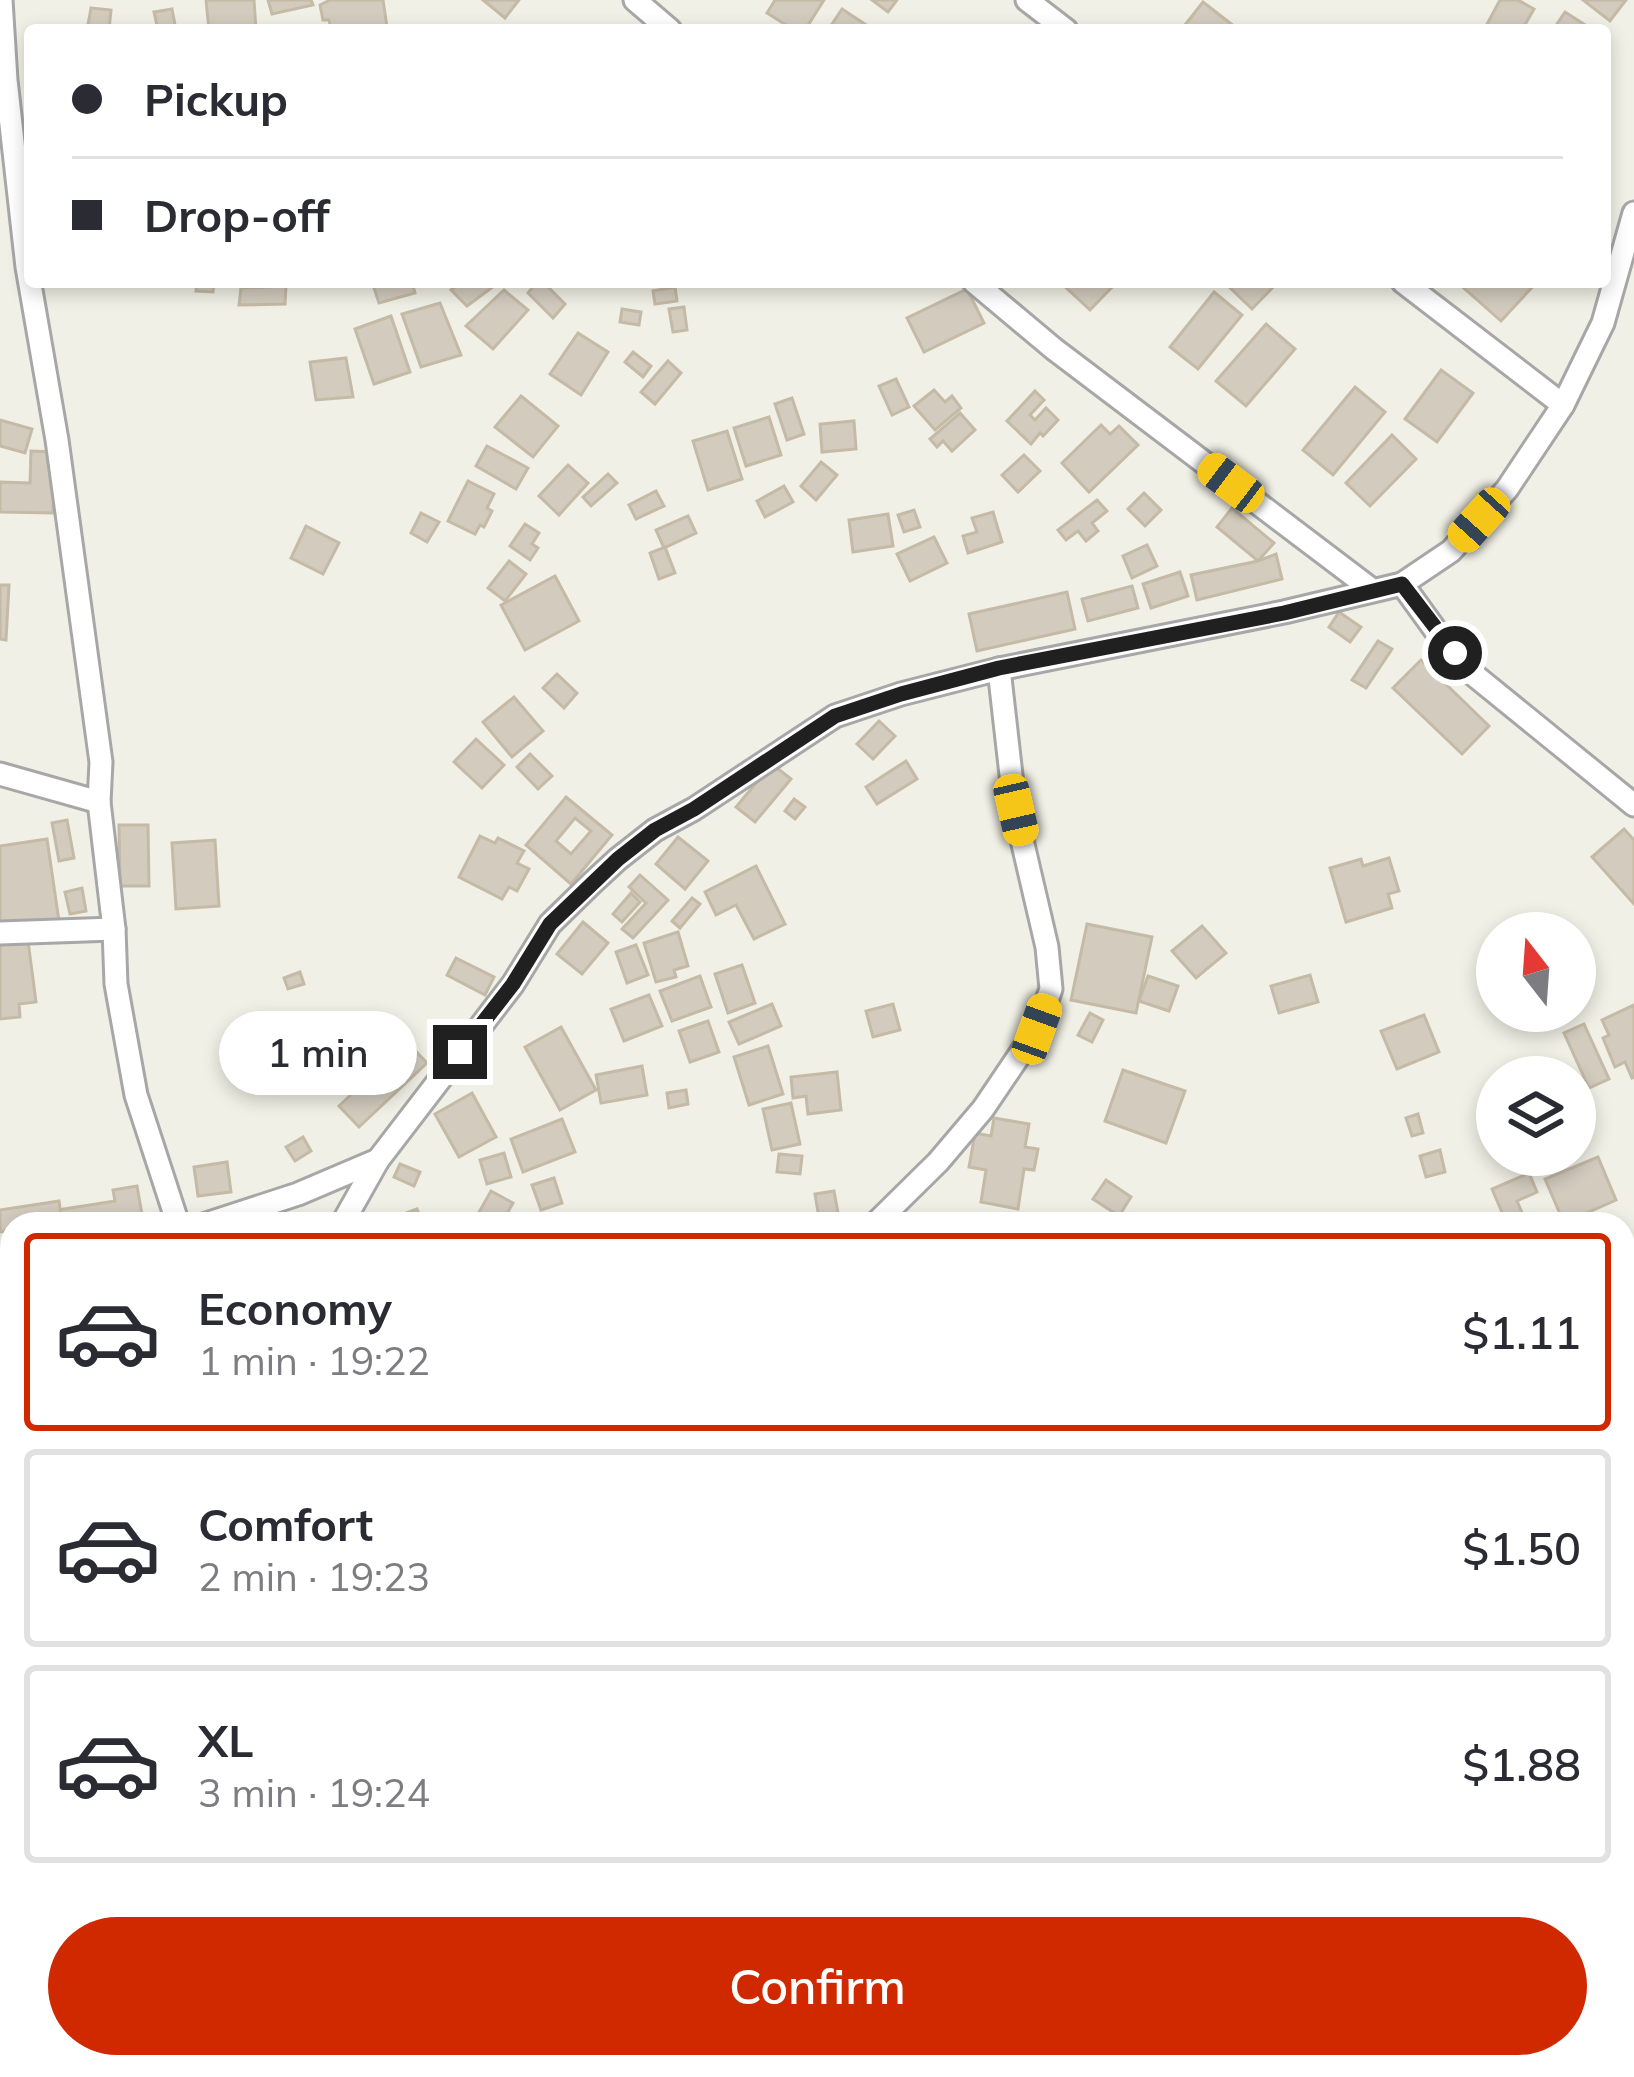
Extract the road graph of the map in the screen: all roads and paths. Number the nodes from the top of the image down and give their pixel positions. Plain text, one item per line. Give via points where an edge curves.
1 (2, 0) edge
2 (635, 0) edge
3 (1027, 0) edge
4 (663, 24) edge
5 (1058, 24) edge
6 (1634, 213) edge
7 (24, 240) edge
8 (31, 288) edge
9 (981, 288) edge
10 (1410, 288) edge
11 (1563, 405) junction
12 (1402, 584) junction
13 (1371, 589) junction
14 (999, 668) junction
15 (0, 774) edge
16 (99, 802) junction
17 (1634, 805) edge
18 (114, 929) junction
19 (0, 933) edge
20 (378, 1160) junction
21 (174, 1212) edge
22 (242, 1212) edge
23 (349, 1212) edge
24 (887, 1212) edge

1 - 7 street
2 - 4 street
3 - 5 street
6 - 11 street via 1603,323
8 - 16 street via 88,661
9 - 13 street
10 - 11 street
11 - 12 street via 1507,489 1451,551
12 - 13 street
12 - 17 street via 1474,674
13 - 14 street
14 - 20 street via 835,716 618,859 550,924
14 - 24 street via 1051,989 1037,1029 983,1109
15 - 16 street
16 - 18 street
18 - 19 street
18 - 21 street via 136,1095
20 - 22 street
20 - 23 street

